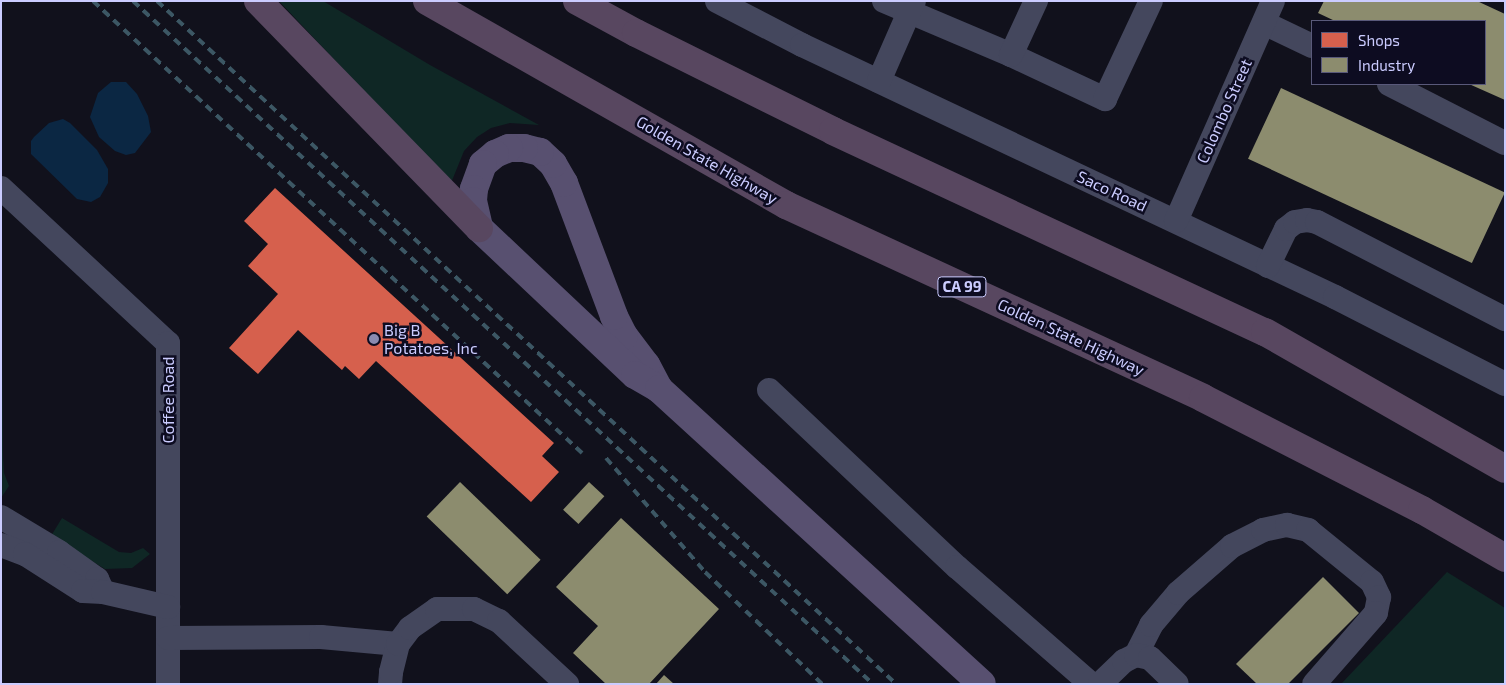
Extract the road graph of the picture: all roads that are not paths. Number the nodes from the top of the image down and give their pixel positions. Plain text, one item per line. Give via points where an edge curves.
1 (258, 1) edge
2 (427, 1) edge
3 (577, 1) edge
4 (717, 1) edge
5 (884, 1) edge
6 (1036, 1) edge
7 (1151, 1) edge
8 (911, 7) edge
9 (1270, 7) edge
10 (752, 9) edge
11 (1311, 45) edge
12 (1011, 55) junction
13 (879, 81) junction
14 (1391, 85) edge
15 (1505, 143) edge
16 (1, 188) edge
17 (1176, 221) junction
18 (479, 228) junction
19 (1268, 266) junction
20 (1505, 318) edge
21 (1265, 332) junction
22 (1501, 375) edge
23 (659, 388) junction
24 (769, 390) dead end
25 (1505, 449) edge
26 (1505, 469) edge
27 (1, 517) edge
28 (1, 545) edge
29 (1505, 558) edge
30 (103, 592) junction
31 (168, 607) junction
32 (168, 638) junction
33 (398, 644) junction
34 (1136, 655) junction
35 (1086, 682) edge
36 (168, 684) edge
37 (390, 684) edge
38 (567, 684) edge
39 (982, 684) edge
40 (1177, 684) edge
41 (1314, 684) edge

1 - 18 highway
2 - 29 highway, Golden State Highway / CA 99 via 786,205 1203,398 1422,510
3 - 21 highway via 832,131
4 - 10 street, Saco Road
5 - 8 street
6 - 12 street
7 - 12 street via 1105,99
8 - 12 street
8 - 13 street
9 - 11 street
9 - 17 street, Colombo Street
10 - 13 street, Saco Road via 802,45
13 - 17 street, Saco Road
14 - 15 street
16 - 31 street, Coffee Road via 168,343
17 - 19 street, Saco Road
18 - 23 main road via 635,375
18 - 23 main road via 473,195 483,164 509,148 540,152 564,183 624,336
19 - 20 street via 1286,229 1295,222 1317,222
19 - 22 street, Saco Road
21 - 25 highway
21 - 26 highway
23 - 39 main road
24 - 35 street via 957,567
27 - 30 street via 97,579
28 - 30 street via 25,554 84,591
30 - 31 street
31 - 32 street, Coffee Road
32 - 33 street via 321,638
32 - 36 street, Coffee Road
33 - 37 street
33 - 38 street via 410,628 437,609 474,609 499,621
34 - 35 street
34 - 40 street via 1150,658
34 - 41 street via 1151,625 1178,593 1232,546 1263,530 1287,524 1308,530 1372,582 1379,597 1376,613

